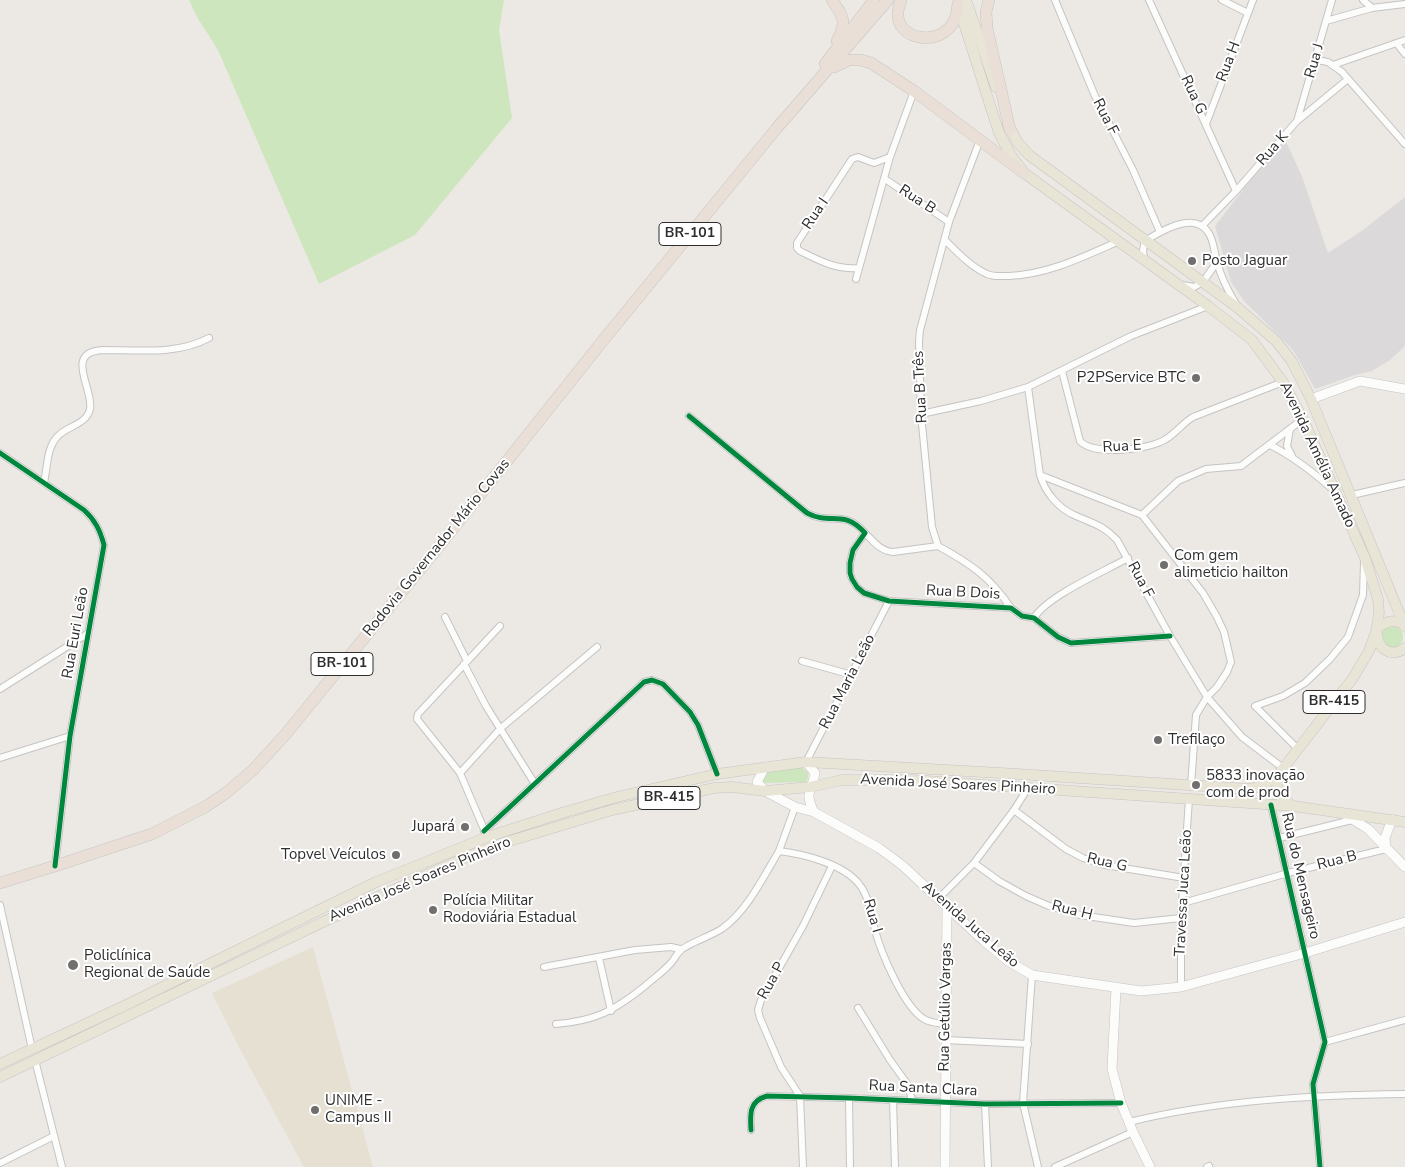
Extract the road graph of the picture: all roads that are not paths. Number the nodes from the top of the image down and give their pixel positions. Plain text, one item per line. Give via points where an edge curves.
1 (832, 0) edge
2 (874, 0) edge
3 (888, 0) edge
4 (901, 0) edge
5 (989, 0) edge
6 (1055, 0) edge
7 (1149, 0) edge
8 (1222, 0) edge
9 (1253, 0) edge
10 (1332, 0) edge
11 (1363, 0) edge
12 (960, 1) edge
13 (1405, 4) edge
14 (1372, 8) junction
15 (1248, 13) junction
16 (1326, 21) junction
17 (1405, 40) edge
18 (1397, 44) junction
19 (1405, 54) edge
20 (1316, 60) junction
21 (1333, 65) junction
22 (827, 67) junction
23 (1348, 79) junction
24 (914, 91) junction
25 (1296, 122) junction
26 (1206, 124) junction
27 (1010, 130) junction
28 (980, 140) junction
29 (1405, 144) edge
30 (890, 157) junction
31 (1024, 173) junction
32 (885, 179) junction
33 (1236, 191) junction
34 (949, 222) junction
35 (1202, 226) junction
36 (1160, 232) junction
37 (945, 240) junction
38 (1119, 241) junction
39 (1145, 241) junction
40 (1144, 260) junction
41 (1217, 262) junction
42 (859, 268) junction
43 (856, 280) dead end
44 (1203, 282) junction
45 (1179, 284) junction
46 (1208, 306) junction
47 (1238, 308) junction
48 (209, 338) dead end
49 (1062, 371) junction
50 (1283, 382) junction
51 (1028, 387) junction
52 (1405, 389) edge
53 (1311, 399) junction
54 (922, 414) junction
55 (689, 416) dead end
56 (1303, 419) junction
57 (1290, 430) junction
58 (1270, 445) junction
59 (0, 453) edge
60 (1292, 456) junction
61 (1040, 475) junction
62 (44, 482) junction
63 (1405, 482) edge
64 (1336, 493) junction
65 (1352, 495) junction
66 (1142, 515) junction
67 (865, 533) junction
68 (938, 546) junction
69 (1128, 558) junction
70 (1365, 558) junction
71 (889, 601) junction
72 (1012, 608) junction
73 (445, 617) dead end
74 (1034, 618) junction
75 (500, 626) dead end
76 (1404, 626) edge
77 (1377, 630) junction
78 (87, 634) junction
79 (1170, 636) junction
80 (597, 648) dead end
81 (1405, 648) edge
82 (802, 661) dead end
83 (466, 663) junction
84 (852, 675) junction
85 (0, 689) edge
86 (1207, 697) junction
87 (501, 728) junction
88 (70, 736) junction
89 (1298, 749) junction
90 (0, 758) edge
91 (806, 762) junction
92 (765, 767) junction
93 (1280, 771) junction
94 (460, 773) junction
95 (717, 774) junction
96 (535, 784) junction
97 (810, 786) junction
98 (1191, 786) junction
99 (1028, 788) junction
100 (765, 791) junction
101 (1189, 799) junction
102 (1271, 805) junction
103 (1293, 806) junction
104 (794, 807) junction
105 (1014, 810) junction
106 (814, 812) junction
107 (1343, 814) junction
108 (1352, 820) junction
109 (1392, 820) junction
110 (1405, 822) edge
111 (486, 834) junction
112 (1279, 838) junction
113 (1386, 849) junction
114 (779, 851) junction
115 (974, 863) junction
116 (55, 866) junction
117 (832, 866) junction
118 (1405, 867) edge
119 (1288, 873) junction
120 (1184, 878) junction
121 (0, 883) edge
122 (939, 898) junction
123 (1182, 903) junction
124 (0, 905) edge
125 (948, 907) junction
126 (1182, 918) junction
127 (1405, 922) edge
128 (680, 949) junction
129 (1305, 953) junction
130 (599, 958) junction
131 (544, 967) dead end
132 (1032, 975) junction
133 (1116, 988) junction
134 (1181, 988) junction
135 (858, 1008) dead end
136 (611, 1011) junction
137 (1405, 1020) edge
138 (556, 1024) dead end
139 (946, 1024) junction
140 (945, 1040) junction
141 (1325, 1042) junction
142 (1028, 1044) junction
143 (32, 1049) junction
144 (35, 1060) junction
145 (0, 1064) edge
146 (0, 1077) edge
147 (1405, 1094) edge
148 (800, 1096) junction
149 (1313, 1096) junction
150 (849, 1098) junction
151 (893, 1100) junction
152 (912, 1100) junction
153 (945, 1102) junction
154 (1023, 1103) junction
155 (1122, 1103) junction
156 (985, 1104) junction
157 (1129, 1122) junction
158 (751, 1130) dead end
159 (1133, 1132) junction
160 (54, 1136) junction
161 (0, 1163) edge
162 (62, 1167) edge
163 (803, 1167) edge
164 (850, 1167) edge
165 (895, 1167) edge
166 (944, 1167) edge
167 (988, 1167) edge
168 (1038, 1167) edge
169 (1055, 1167) edge
170 (1150, 1167) edge
171 (1320, 1167) edge

1 - 22 highway via 842,13 844,23
2 - 22 highway, Rodovia Governador Mário Covas / BR-101
3 - 22 highway, Rodovia Governador Mário Covas / BR-101
4 - 12 highway via 897,13 900,24 911,34 922,38 933,38 950,27
5 - 27 highway via 987,28
6 - 36 street, Rua F via 1094,96 1133,170
7 - 26 street, Rua G
8 - 15 street
9 - 15 street, Rua H
10 - 16 street, Rua J
11 - 14 street
12 - 27 main road, Avenida Amélia Amado
12 - 31 main road, Avenida Amélia Amado via 999,133
13 - 14 street
14 - 16 street
15 - 26 street, Rua H
16 - 20 street, Rua J
17 - 18 street
18 - 19 street
18 - 21 street
20 - 21 street
20 - 25 street, Rua J
21 - 23 street
22 - 24 highway via 861,60
22 - 116 highway, Rodovia Governador Mário Covas / BR-101 via 440,546 253,770 205,807 152,834
23 - 25 street, Rua K
23 - 29 street
24 - 28 highway
24 - 30 street
25 - 33 street, Rua K
26 - 33 street, Rua G
27 - 39 main road, Avenida Amélia Amado via 1029,154
28 - 31 highway
28 - 34 street, Rua B Três
30 - 32 street
30 - 42 street, Rua I via 874,163 858,157 852,159 797,244 800,251 826,264
31 - 38 main road, Avenida Amélia Amado
32 - 34 street, Rua B
32 - 42 street
33 - 35 street, Rua K
34 - 37 street, Rua B Três
35 - 36 street via 1190,223
35 - 41 street via 1209,233
36 - 39 street
37 - 38 street via 989,276 1048,271
37 - 54 street, Rua B Três via 920,330 918,352
38 - 40 main road, Avenida Amélia Amado
39 - 40 street
39 - 44 main road, Avenida Amélia Amado
40 - 45 main road, Avenida Amélia Amado
41 - 44 street
41 - 47 street
42 - 43 street
44 - 45 street via 1194,287
44 - 47 main road, Avenida Amélia Amado
45 - 46 main road, Avenida Amélia Amado
46 - 49 street via 1131,336
46 - 50 main road, Avenida Amélia Amado via 1252,340
47 - 53 main road, Avenida Amélia Amado via 1276,341 1291,360
48 - 62 street via 190,346 164,350 96,350 88,354 82,370 90,410 79,423 58,435 51,446
49 - 50 street, Rua E via 1080,441 1095,449 1152,446 1166,440 1193,417
49 - 51 street
50 - 56 main road, Avenida Amélia Amado
51 - 54 street
51 - 61 street, Rua F
52 - 53 main road via 1360,381
53 - 65 main road, Avenida Amélia Amado
54 - 68 street, Rua B Três via 932,527
55 - 67 street via 807,513 823,518 846,519
56 - 57 street
56 - 64 main road, Avenida Amélia Amado
57 - 58 street
57 - 60 street via 1287,446
58 - 60 street
58 - 66 street via 1241,466 1206,469 1178,481
59 - 62 street, Rua Euri Leão
60 - 64 street
61 - 66 street
61 - 69 street, Rua F via 1044,489 1053,499 1070,513 1108,530
62 - 78 street, Rua Euri Leão via 91,517 104,545
63 - 65 street
64 - 70 main road, Avenida Amélia Amado
65 - 76 main road, Avenida Amélia Amado
66 - 86 street via 1207,598 1224,632 1230,665
67 - 68 street via 886,551
67 - 71 street, Rua B Dois via 853,550 850,563 852,579 864,593
68 - 72 street via 980,572 996,586
69 - 74 street via 1061,595 1039,610
69 - 79 street, Rua F
70 - 77 main road, Avenida Amélia Amado via 1378,599
70 - 89 street via 1363,596 1348,637 1305,683 1283,696 1255,706
71 - 72 street, Rua B Dois
71 - 84 street, Rua Maria Leão
72 - 74 street, Rua B Dois via 1022,616
73 - 83 street
74 - 79 street, Rua B Dois via 1071,643
75 - 83 street
76 - 77 main road via 1393,620
77 - 81 main road via 1378,643 1386,651 1396,652
77 - 89 main road, Avenida Amélia Amado / BR-415 via 1369,652 1353,678
78 - 85 street
78 - 88 street, Rua Euri Leão
79 - 86 street, Rua F
80 - 87 street
82 - 84 street
83 - 87 street via 486,706
83 - 94 street via 418,714 417,719
84 - 91 street, Rua Maria Leão
86 - 93 street, Rua F via 1242,737
86 - 98 street via 1196,715
87 - 94 street
87 - 96 street
88 - 90 street
88 - 116 street, Rua Euri Leão
89 - 93 main road, Avenida Amélia Amado / BR-415
91 - 92 main road, Avenida José Soares Pinheiro / BR-415
91 - 97 main road via 815,773
91 - 98 main road, Avenida José Soares Pinheiro / BR-415
92 - 95 main road, Avenida José Soares Pinheiro / BR-415
92 - 100 main road via 757,782
93 - 98 main road, Avenida José Soares Pinheiro / BR-415 via 1264,785 1249,789
93 - 103 main road via 1276,785 1278,795
94 - 111 street
95 - 96 street via 690,712 663,684 652,680 644,682
95 - 111 main road, Avenida José Soares Pinheiro / BR-415
96 - 111 street
97 - 99 main road, Avenida José Soares Pinheiro / BR-415 via 842,780 912,780
97 - 100 main road, Avenida José Soares Pinheiro / BR-415
97 - 106 main road via 810,803
99 - 101 main road, Avenida José Soares Pinheiro / BR-415
99 - 105 street
100 - 104 main road, Avenida Juca Leão
100 - 144 main road, Avenida José Soares Pinheiro / BR-415 via 714,788 612,810 490,847 318,924
101 - 102 main road, Avenida José Soares Pinheiro / BR-415
101 - 120 street, Travessa Juca Leão
102 - 103 main road, Avenida José Soares Pinheiro / BR-415
102 - 112 street, Rua do Mensageiro
103 - 107 main road, Avenida José Soares Pinheiro / BR-415
104 - 106 main road, Avenida Juca Leão
104 - 114 street
105 - 115 street
105 - 120 street, Rua G via 1066,850 1083,858 1105,865
106 - 122 main road, Avenida Juca Leão via 879,848
107 - 108 main road
107 - 109 main road, Avenida José Soares Pinheiro / BR-415
108 - 112 street
108 - 113 main road via 1368,829
109 - 110 main road, Avenida José Soares Pinheiro / BR-415
109 - 113 main road via 1385,838
111 - 143 main road, Avenida José Soares Pinheiro / BR-415 via 376,882
112 - 119 street, Rua do Mensageiro
113 - 118 main road
113 - 119 street, Rua B
114 - 117 street, Rua I
114 - 128 street via 734,919 714,934
115 - 122 street
115 - 126 street, Rua H via 1026,896 1080,915 1134,923
116 - 121 highway, Rodovia Governador Mário Covas / BR-101
117 - 139 street, Rua I via 852,877 865,893 876,935 908,1002 928,1022
117 - 148 street, Rua P via 758,1010 781,1067
119 - 123 street
119 - 129 street, Rua do Mensageiro
120 - 123 street, Travessa Juca Leão
122 - 125 main road, Avenida Juca Leão
123 - 126 street, Travessa Juca Leão
124 - 143 street
125 - 132 main road, Avenida Juca Leão via 1008,961
125 - 139 main road, Rua Getúlio Vargas
126 - 134 street, Travessa Juca Leão
127 - 129 main road, Avenida Juca Leão
128 - 130 street via 635,950
128 - 136 street via 662,973
129 - 134 main road, Avenida Juca Leão
129 - 141 street
130 - 131 street
130 - 136 street
132 - 133 main road, Avenida Juca Leão
132 - 142 street
133 - 134 main road, Avenida Juca Leão via 1141,991
133 - 155 main road via 1112,1069
135 - 152 street via 908,1085
136 - 138 street via 584,1020
137 - 141 street
139 - 140 main road, Rua Getúlio Vargas
140 - 142 street
140 - 153 main road, Rua Getúlio Vargas
141 - 149 street via 1313,1084
142 - 154 street
143 - 145 main road, Avenida José Soares Pinheiro / BR-415
144 - 146 main road, Avenida José Soares Pinheiro / BR-415
144 - 160 street
147 - 149 street
148 - 150 street, Rua Santa Clara
148 - 158 street, Rua Santa Clara via 759,1098 751,1112
148 - 163 street
149 - 157 street via 1190,1108
149 - 171 street
150 - 151 street, Rua Santa Clara
150 - 164 street
151 - 152 street, Rua Santa Clara
151 - 165 street
152 - 153 street, Rua Santa Clara
153 - 156 street, Rua Santa Clara
153 - 166 main road, Rua Getúlio Vargas
154 - 155 street, Rua Santa Clara
154 - 156 street, Rua Santa Clara
154 - 168 street
155 - 157 main road
156 - 167 street
157 - 159 main road
159 - 169 street
159 - 170 main road
160 - 161 street
160 - 162 street

